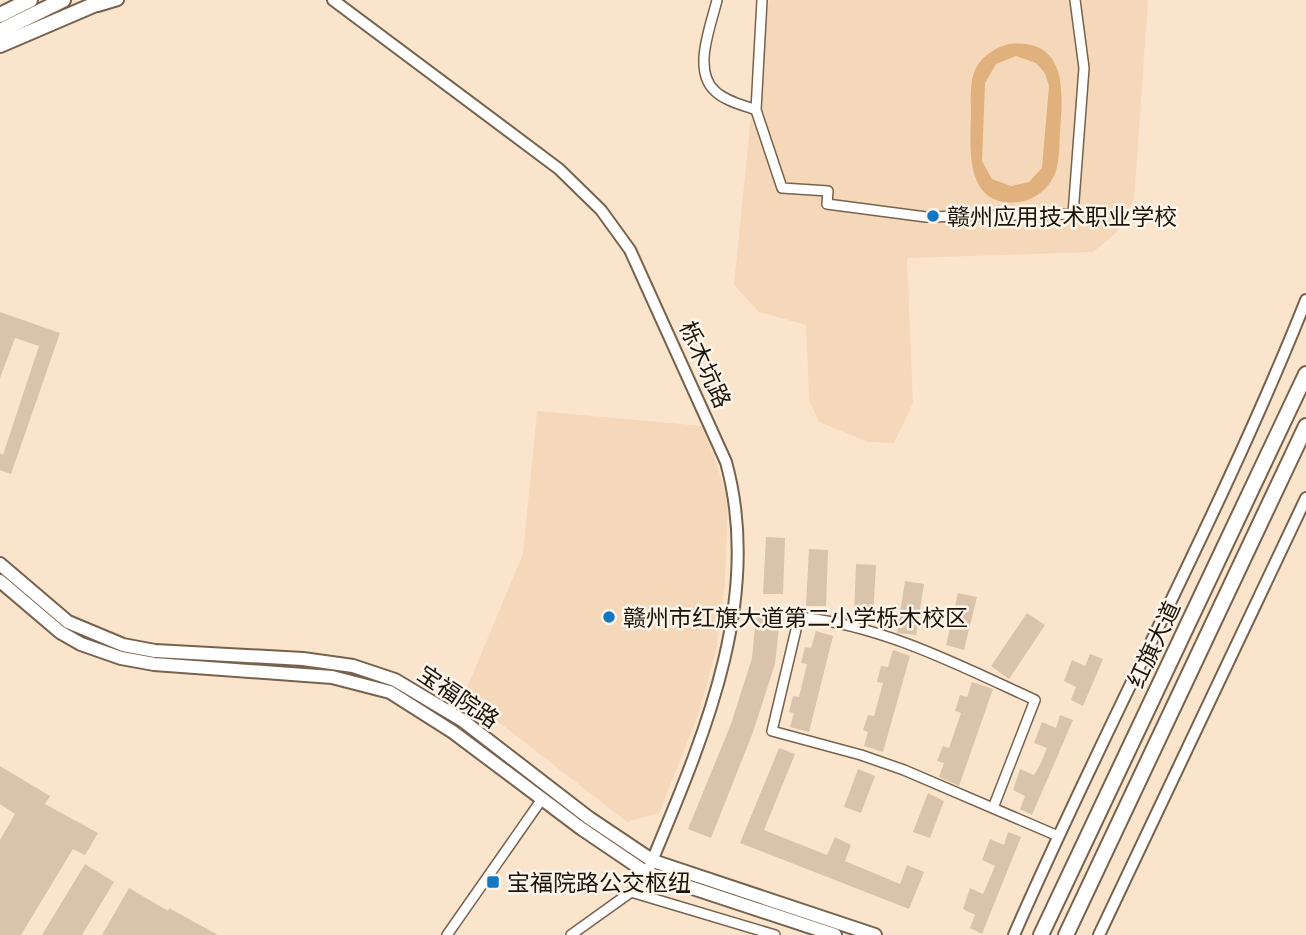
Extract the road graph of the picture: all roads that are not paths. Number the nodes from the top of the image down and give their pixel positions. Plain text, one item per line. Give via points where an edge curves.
1 (30, 0) edge
2 (63, 0) edge
3 (105, 0) edge
4 (118, 0) edge
5 (333, 0) edge
6 (717, 0) edge
7 (762, 0) edge
8 (1075, 0) edge
9 (0, 15) edge
10 (49, 22) junction
11 (0, 31) edge
12 (0, 45) edge
13 (756, 110) junction
14 (1306, 300) edge
15 (1306, 373) edge
16 (1306, 426) edge
17 (1306, 498) edge
18 (0, 564) edge
19 (0, 582) edge
20 (550, 788) junction
21 (542, 799) junction
22 (993, 808) junction
23 (1058, 836) junction
24 (653, 861) junction
25 (648, 873) junction
26 (447, 935) edge
27 (571, 935) edge
28 (775, 935) edge
29 (835, 935) edge
30 (875, 935) edge
31 (1014, 935) edge
32 (1041, 935) edge
33 (1066, 935) edge
34 (1098, 935) edge

1 - 9 main road
2 - 11 main road
3 - 10 main road
4 - 10 street
5 - 24 street, 栎木坑路 via 559,169 601,210 630,250 726,462 736,499 738,537 725,661
6 - 13 street via 703,66 706,79 715,92
7 - 13 street
8 - 13 street via 1084,68 1073,214 926,217 827,204 828,191 782,188
10 - 12 main road
14 - 23 street via 1264,405
15 - 32 main road, 红旗大道
16 - 33 main road, 红旗大道
17 - 34 street
18 - 20 main road, 宝福院路 via 68,622 123,645 155,651 303,659 353,666 395,680 462,720
19 - 21 main road, 宝福院路 via 60,632 111,655 154,664 322,676 390,692 453,732
20 - 21 street
20 - 24 main road, 宝福院路
21 - 25 main road, 宝福院路
21 - 26 street
22 - 22 street via 861,755 772,731 799,617 836,620 942,657 1035,700
22 - 23 street
23 - 31 street
24 - 25 street, 栎木坑路
24 - 30 main road, 宝福院路
25 - 29 main road, 宝福院路
27 - 28 street via 631,891

